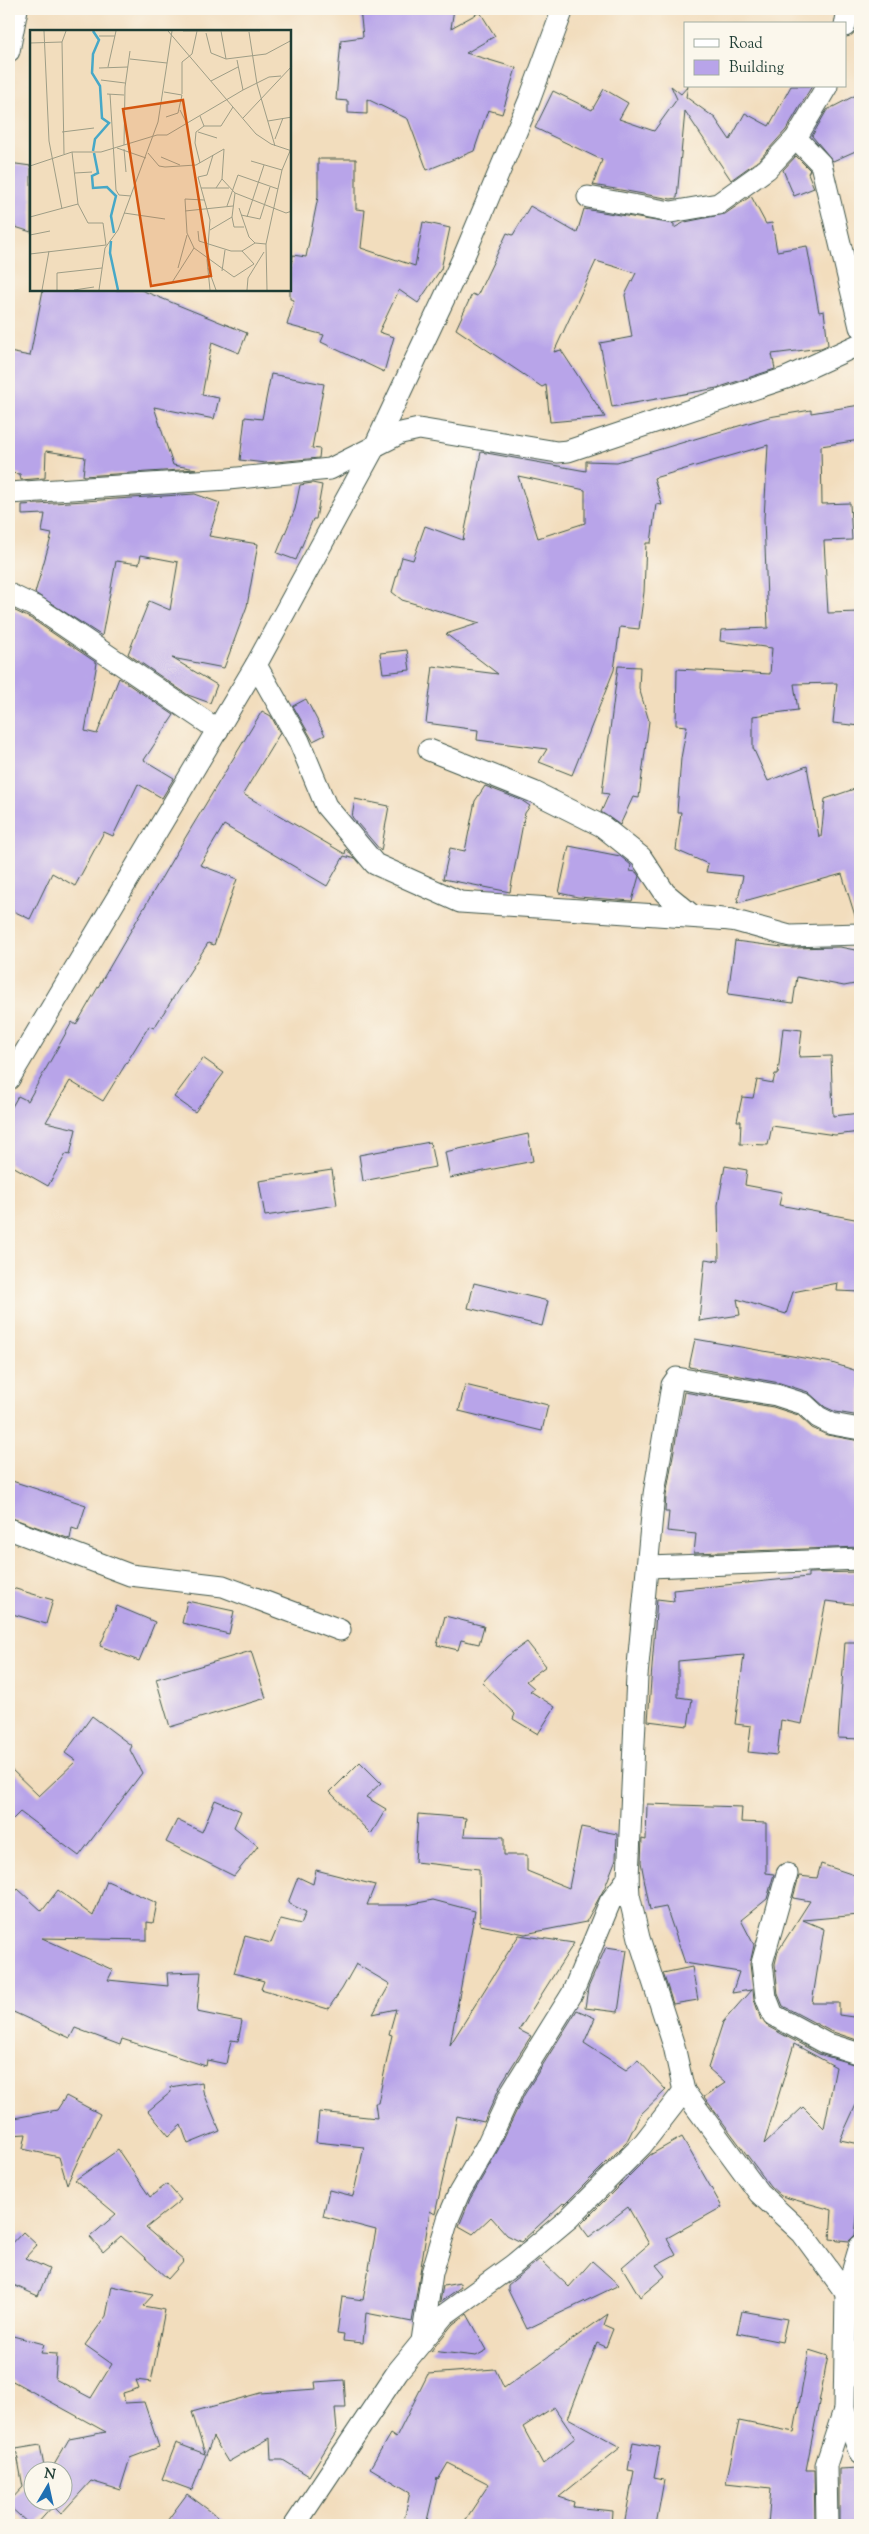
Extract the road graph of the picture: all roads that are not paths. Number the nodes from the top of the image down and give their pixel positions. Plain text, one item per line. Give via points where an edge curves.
1 (17, 9) edge
2 (562, 9) edge
3 (848, 9) edge
4 (846, 22) edge
5 (9, 51) edge
6 (826, 88) edge
7 (796, 138) junction
8 (588, 197) dead end
9 (860, 327) edge
10 (860, 344) edge
11 (374, 448) junction
12 (9, 494) edge
13 (9, 594) edge
14 (256, 665) junction
15 (218, 730) junction
16 (429, 750) dead end
17 (732, 920) junction
18 (860, 934) edge
19 (9, 1079) edge
20 (860, 1429) edge
21 (9, 1529) edge
22 (860, 1559) edge
23 (649, 1567) junction
24 (340, 1630) dead end
25 (787, 1874) dead end
26 (628, 1878) junction
27 (860, 2054) edge
28 (684, 2091) junction
29 (860, 2246) edge
30 (853, 2300) edge
31 (422, 2341) junction
32 (844, 2410) junction
33 (860, 2454) edge
34 (294, 2525) edge
35 (827, 2525) edge

1 - 5 street
2 - 11 street via 529,101 464,256
3 - 4 street
6 - 7 street
7 - 8 street via 767,168 718,204 670,212
7 - 9 street via 821,164
10 - 11 street via 786,378 568,451 556,452 419,429 401,433
11 - 12 street via 330,469
11 - 14 street
13 - 15 street via 38,608
14 - 15 street
14 - 17 street via 299,741 326,806 375,864 460,902
15 - 19 street
16 - 17 street via 534,792 602,826 641,857 665,893 693,916
17 - 18 street via 790,936
20 - 23 street via 832,1424 804,1404 776,1395 677,1378 668,1400 654,1494
21 - 24 street via 130,1575 223,1586
22 - 23 street
23 - 26 street via 637,1676
25 - 27 street via 762,1962 766,1997 773,2015 825,2043
26 - 28 street via 639,1938 674,2046
26 - 31 street via 610,1902 572,1994 513,2089 487,2145 459,2193 432,2273
28 - 30 street via 759,2193 802,2233
28 - 31 street via 642,2145 568,2219 513,2265 444,2314
29 - 30 street
30 - 32 street
31 - 34 street via 398,2371
32 - 33 street
32 - 35 street via 826,2465

